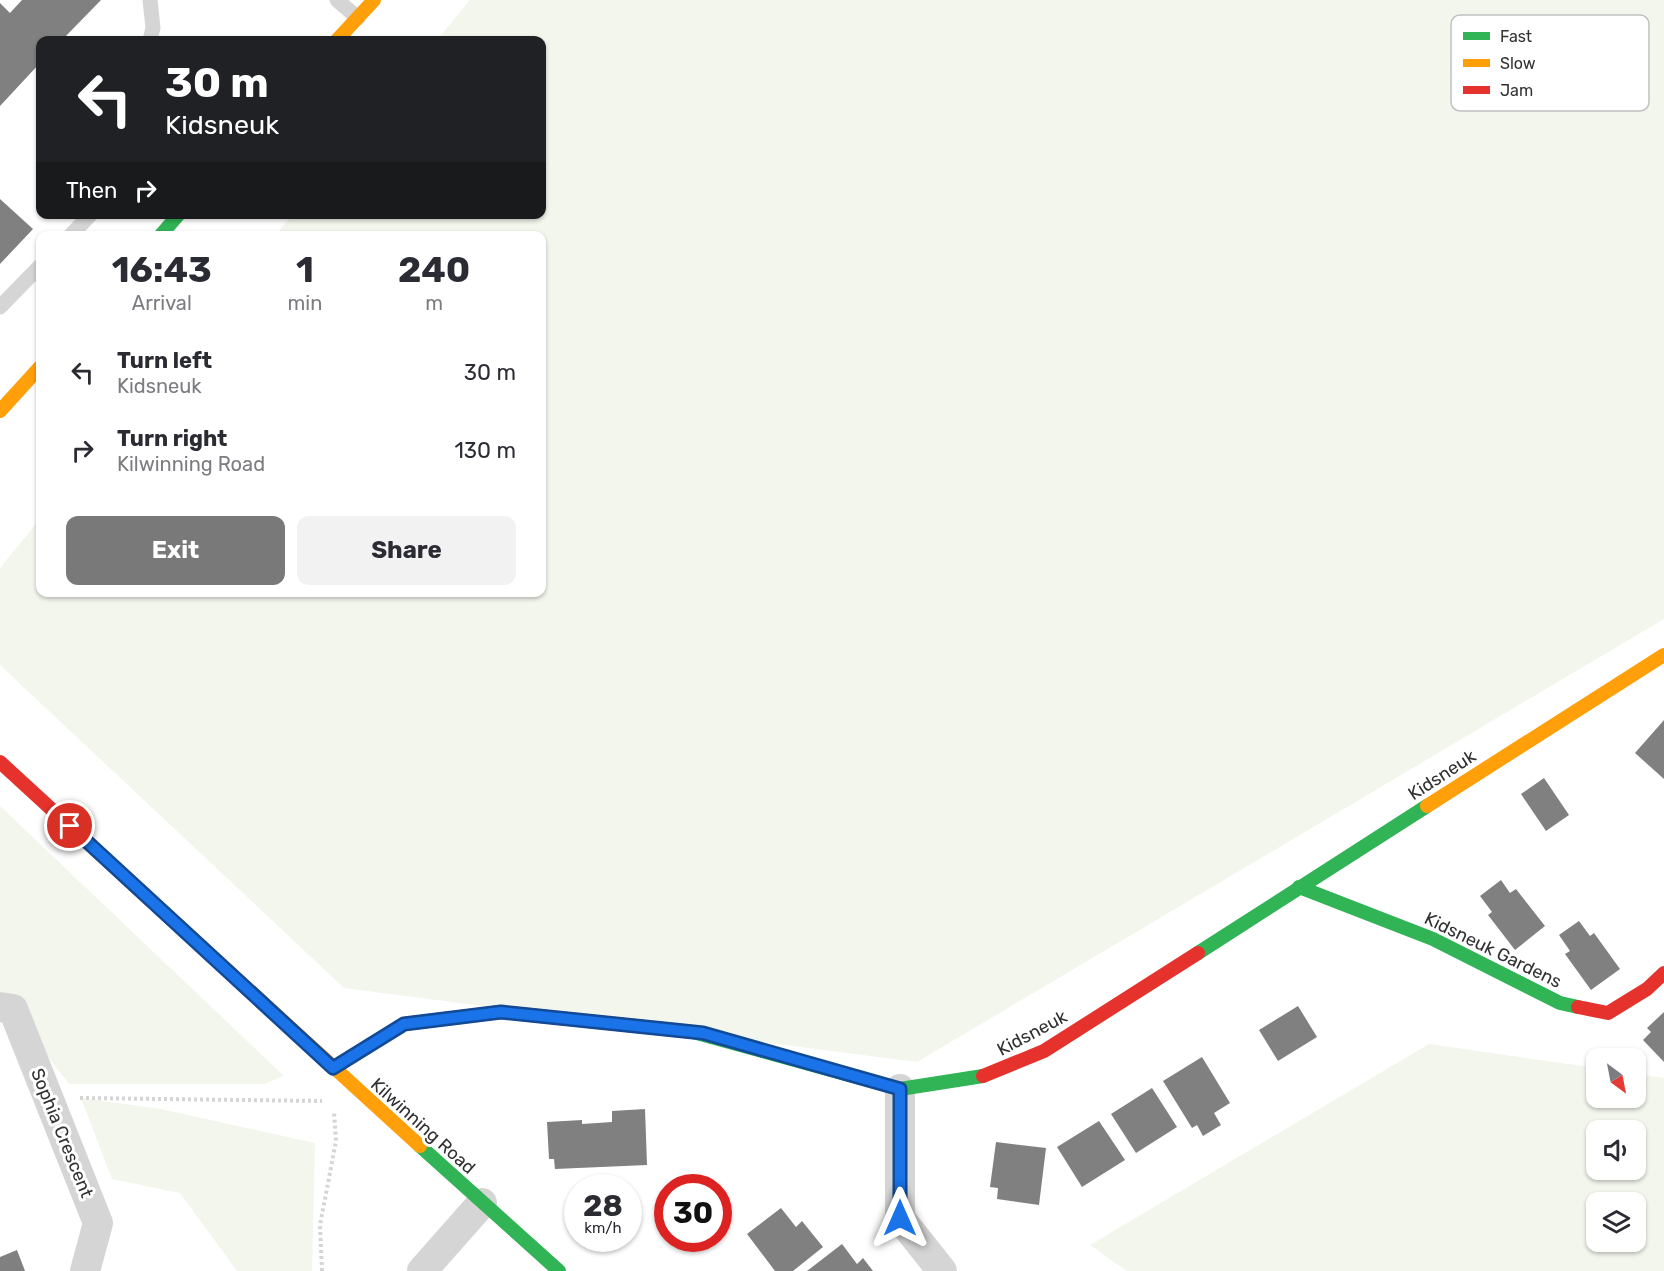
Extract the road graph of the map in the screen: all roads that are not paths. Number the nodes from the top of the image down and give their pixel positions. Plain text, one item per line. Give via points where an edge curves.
1 (150, 0) edge
2 (338, 0) edge
3 (374, 0) edge
4 (358, 18) junction
5 (151, 36) edge
6 (341, 36) edge
7 (86, 219) edge
8 (175, 219) edge
9 (75, 231) edge
10 (164, 231) edge
11 (36, 270) edge
12 (0, 308) edge
13 (36, 371) edge
14 (0, 411) edge
15 (1664, 655) edge
16 (0, 762) edge
17 (1299, 887) junction
18 (1664, 972) edge
19 (0, 1007) edge
20 (333, 1068) junction
21 (900, 1089) junction
22 (482, 1203) junction
23 (86, 1271) edge
24 (422, 1271) edge
25 (559, 1271) edge
26 (942, 1271) edge

1 - 5 lane
2 - 4 lane
3 - 4 street
4 - 6 street
7 - 9 lane
8 - 10 street
11 - 12 lane
13 - 14 street
15 - 17 street, Kidsneuk
16 - 20 street, Kilwinning Road
17 - 18 street, Kidsneuk Gardens via 1433,939 1560,1003 1608,1013 1647,989
17 - 21 street, Kidsneuk via 1044,1051 986,1076
19 - 23 street, Sophia Crescent via 13,1009 98,1223
20 - 21 street, Kidsneuk via 404,1024 501,1012 703,1033
20 - 22 street, Kilwinning Road
21 - 26 street via 900,1218
22 - 24 street
22 - 25 street, Kilwinning Road

